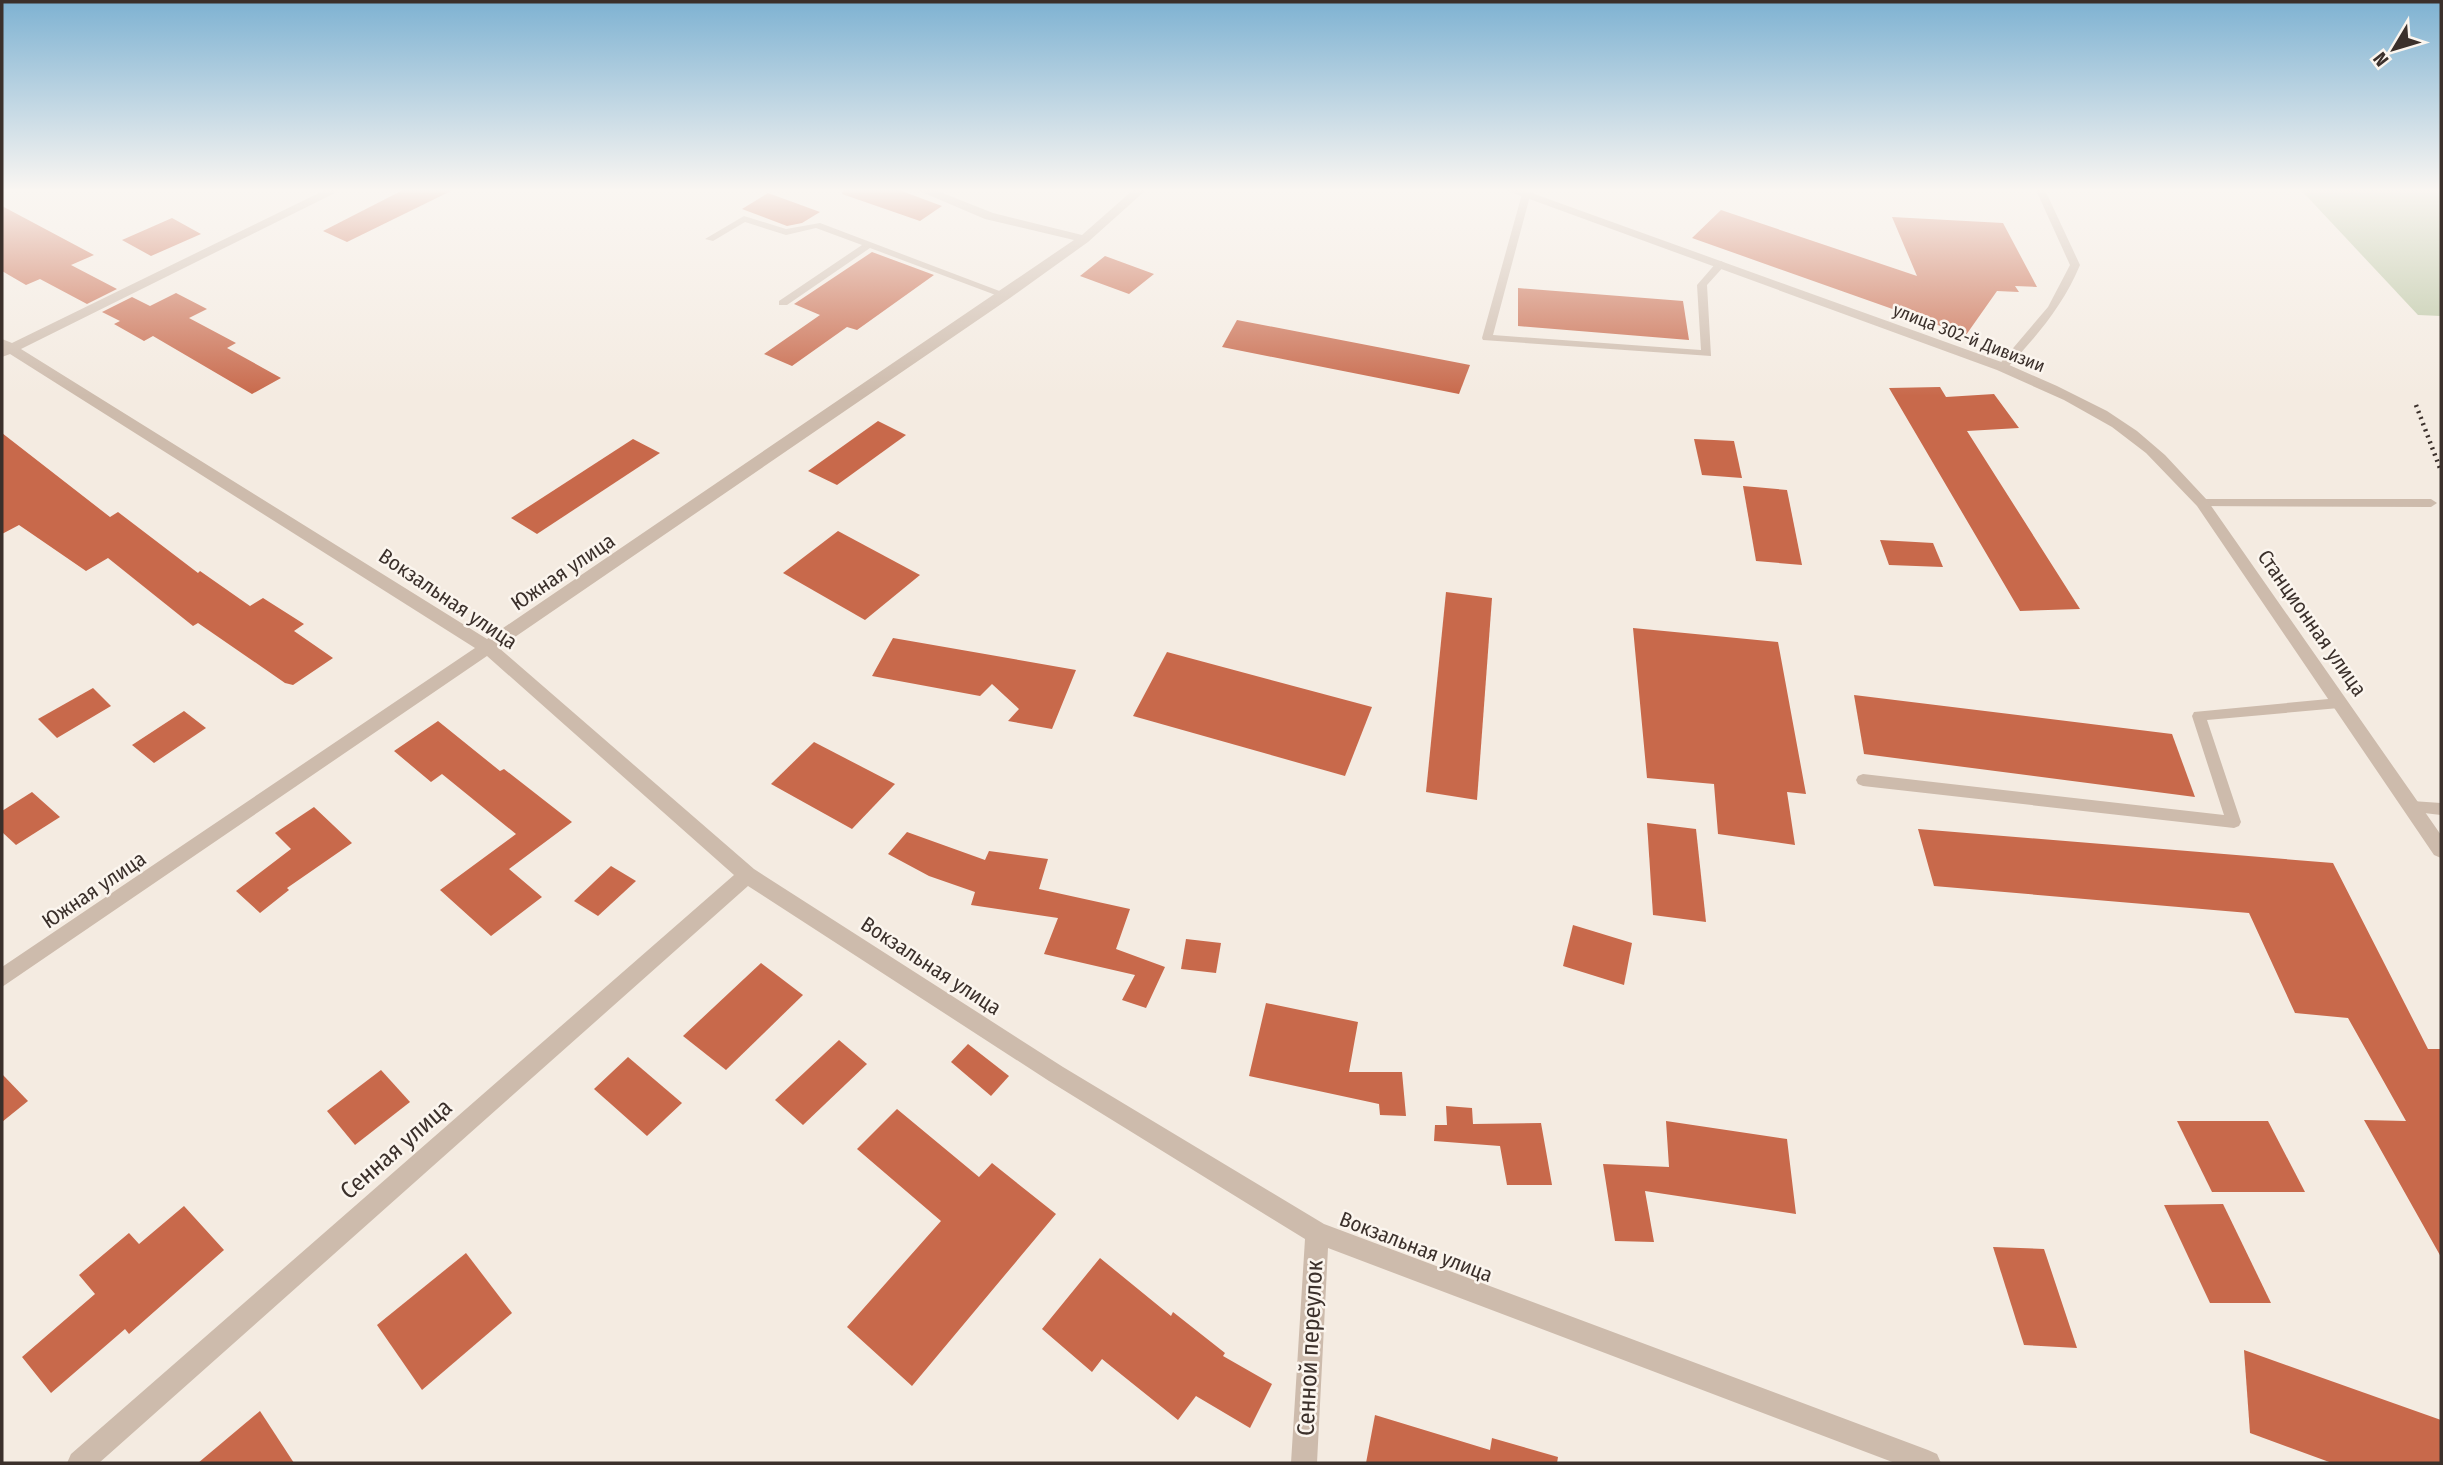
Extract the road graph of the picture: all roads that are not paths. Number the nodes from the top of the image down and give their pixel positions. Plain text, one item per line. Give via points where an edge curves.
1 (192, 258) edge
2 (849, 258) edge
3 (908, 258) edge
4 (1057, 258) edge
5 (1508, 258) edge
6 (1705, 258) edge
7 (2072, 258) edge
8 (1721, 264) junction
9 (1005, 295) junction
10 (783, 303) dead end
11 (5, 348) edge
12 (2002, 367) junction
13 (2131, 433) joint
14 (2202, 503) junction
15 (2431, 503) dead end
16 (488, 648) junction
17 (2339, 703) junction
18 (1863, 780) dead end
19 (2412, 807) junction
20 (2441, 808) edge
21 (2441, 850) edge
22 (747, 875) junction
23 (2, 978) edge
24 (1317, 1233) junction
25 (80, 1463) edge
26 (1304, 1463) edge
27 (1928, 1463) edge

1 - 11 street
2 - 10 lane
3 - 9 lane
4 - 9 street, Южная улица
5 - 8 lane via 1487,338 1707,354 1702,285
6 - 8 street, улица 302-й Дивизии
7 - 12 lane via 2075,265 2064,294
8 - 12 street, улица 302-й Дивизии
9 - 16 street, Южная улица
11 - 16 street, Вокзальная улица
12 - 13 street, улица 302-й Дивизии
13 - 14 street, Станционная улица
14 - 15 lane
14 - 17 street, Станционная улица
16 - 22 street, Вокзальная улица
16 - 23 street, Южная улица
17 - 18 lane via 2199,716 2234,822
17 - 19 street, Станционная улица
19 - 20 lane
19 - 21 street, Станционная улица
22 - 24 street, Вокзальная улица via 1056,1074
22 - 25 street, Сенная улица
24 - 26 street, Сенной переулок
24 - 27 street, Вокзальная улица

